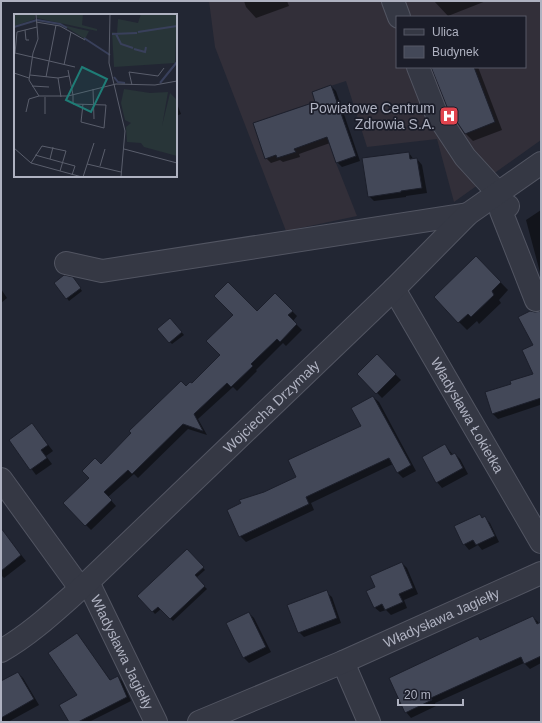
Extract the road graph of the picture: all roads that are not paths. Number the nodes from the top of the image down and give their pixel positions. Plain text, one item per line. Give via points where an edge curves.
1 (393, 1) edge
2 (399, 16) edge
3 (418, 68) edge
4 (541, 163) edge
5 (503, 200) junction
6 (468, 214) junction
7 (66, 263) dead end
8 (394, 288) junction
9 (536, 300) dead end
10 (1, 479) edge
11 (541, 542) edge
12 (541, 573) edge
13 (84, 585) junction
14 (1, 651) edge
15 (343, 662) junction
16 (156, 722) edge
17 (199, 722) edge
18 (369, 722) edge

1 - 2 street
3 - 5 street via 436,113 465,157
4 - 5 street, Wojciecha Drzymały
5 - 6 street, Wojciecha Drzymały
5 - 9 street via 501,211
6 - 7 street via 102,271
6 - 8 street, Wojciecha Drzymały
8 - 11 street, Władysława Łokietka
8 - 13 street, Wojciecha Drzymały
10 - 13 street, Władysława Jagiełły
12 - 15 street, Władysława Jagiełły
13 - 14 street, Wojciecha Drzymały via 52,614
13 - 16 street, Władysława Jagiełły
15 - 17 street, Władysława Jagiełły
15 - 18 street

